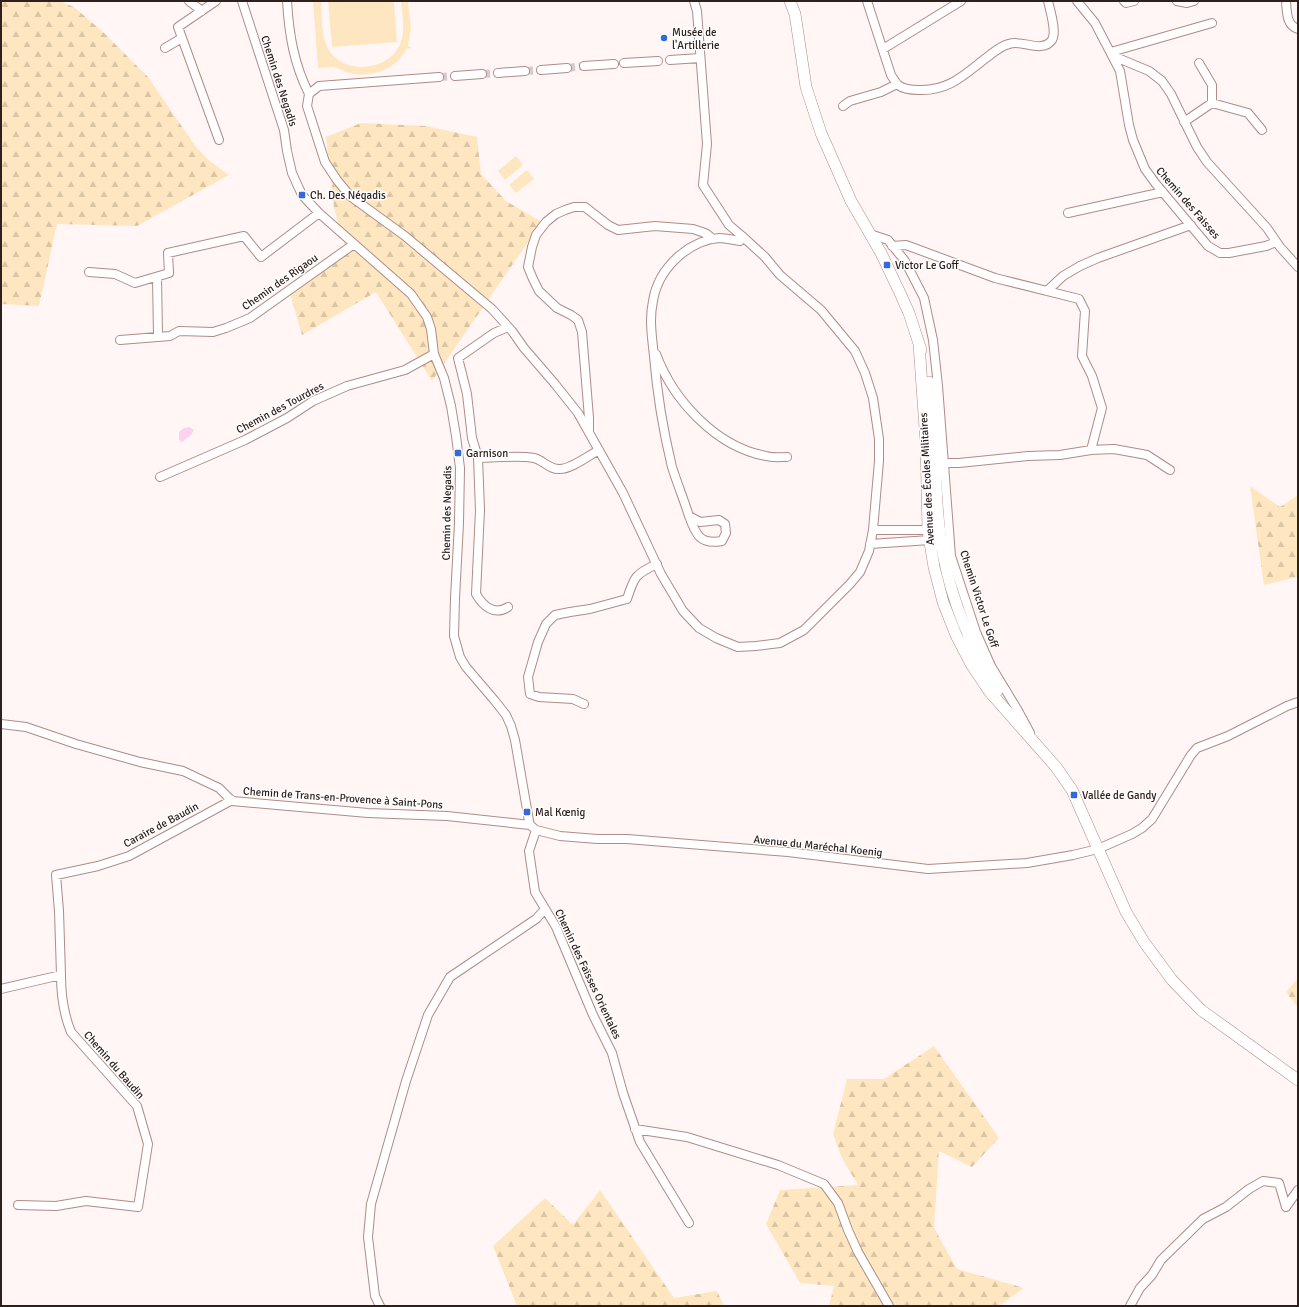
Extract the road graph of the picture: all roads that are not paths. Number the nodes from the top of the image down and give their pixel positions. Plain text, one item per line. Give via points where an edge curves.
1 (189, 1) edge
2 (216, 1) edge
3 (242, 1) edge
4 (287, 1) edge
5 (695, 1) edge
6 (790, 1) edge
7 (795, 1) edge
8 (867, 1) edge
9 (960, 1) edge
10 (1048, 1) edge
11 (1077, 1) edge
12 (1124, 1) edge
13 (1134, 1) edge
14 (1177, 1) edge
15 (1194, 1) edge
16 (1286, 1) edge
17 (202, 11) junction
18 (795, 14) junction
19 (1212, 23) dead end
20 (1298, 29) edge
21 (182, 38) junction
22 (165, 48) dead end
23 (883, 48) junction
24 (1112, 54) junction
25 (700, 58) junction
26 (670, 60) dead end
27 (658, 61) dead end
28 (624, 63) dead end
29 (1199, 63) dead end
30 (614, 64) dead end
31 (584, 66) tunnel mouth
32 (568, 68) tunnel mouth
33 (541, 70) tunnel mouth
34 (524, 71) tunnel mouth
35 (498, 73) tunnel mouth
36 (482, 74) tunnel mouth
37 (455, 76) tunnel mouth
38 (439, 77) tunnel mouth
39 (897, 84) junction
40 (309, 94) junction
41 (1212, 103) junction
42 (843, 106) dead end
43 (1184, 122) junction
44 (1262, 130) dead end
45 (219, 140) dead end
46 (1163, 192) junction
47 (1068, 213) dead end
48 (319, 214) junction
49 (1190, 225) junction
50 (870, 234) junction
51 (742, 236) junction
52 (713, 239) junction
53 (1276, 242) junction
54 (354, 244) junction
55 (892, 246) junction
56 (1298, 267) edge
57 (89, 272) dead end
58 (157, 277) junction
59 (1047, 291) junction
60 (508, 327) junction
61 (158, 336) junction
62 (120, 340) dead end
63 (653, 344) junction
64 (919, 344) junction
65 (434, 354) junction
66 (589, 432) junction
67 (599, 450) junction
68 (1091, 450) junction
69 (787, 457) dead end
70 (478, 458) junction
71 (944, 463) junction
72 (1170, 470) dead end
73 (160, 477) dead end
74 (689, 516) junction
75 (872, 530) junction
76 (929, 535) junction
77 (941, 536) junction
78 (870, 544) junction
79 (657, 564) junction
80 (508, 607) dead end
81 (1298, 702) edge
82 (584, 704) dead end
83 (1009, 713) junction
84 (1, 724) edge
85 (1035, 743) junction
86 (232, 800) junction
87 (533, 827) junction
88 (1098, 849) junction
89 (545, 909) junction
90 (61, 974) junction
91 (1, 989) edge
92 (1298, 1080) edge
93 (635, 1129) junction
94 (1298, 1190) edge
95 (18, 1205) dead end
96 (690, 1223) dead end
97 (380, 1306) edge
98 (889, 1306) edge
99 (1130, 1306) edge

1 - 17 street
2 - 17 street
3 - 48 street, Chemin des Negadis via 284,130 292,173 302,194
4 - 40 street via 292,51 302,82
5 - 25 street
6 - 18 street, Avenue des Écoles Militaires
7 - 18 street, Avenue des Écoles Militaires
8 - 23 street
9 - 23 street
10 - 39 street via 1054,33 1046,45 1017,42 1008,44 996,50 962,78 944,87 913,90
11 - 24 street, Chemin des Faisses via 1094,23
12 - 13 street
14 - 15 street
16 - 20 street via 1287,18 1294,28
17 - 21 street via 178,27
18 - 50 street, Avenue des Écoles Militaires via 806,87 821,133 851,201
19 - 24 street
21 - 22 street
21 - 45 street
23 - 39 street
24 - 43 street via 1162,81
24 - 46 street, Chemin des Faisses via 1120,71 1133,140 1145,169
25 - 26 street
25 - 51 street via 707,144 703,185 729,225
27 - 28 street
29 - 41 street via 1212,85
30 - 31 street
32 - 33 street
34 - 35 street
36 - 37 street
38 - 40 street via 319,86
39 - 42 street
40 - 60 street via 307,106 325,162 350,196 405,236 492,309
41 - 43 street
41 - 44 street via 1248,112
43 - 53 street via 1207,162 1267,228
46 - 47 street
46 - 49 street, Chemin des Faisses
48 - 54 street, Chemin des Negadis
48 - 58 street via 261,257 244,236 168,253 169,273
49 - 53 street, Chemin des Faisses via 1208,246 1220,253
49 - 59 street via 1086,263 1063,276
50 - 55 street, Chemin Victor Le Goff via 888,240
50 - 64 street, Avenue des Écoles Militaires via 909,313
51 - 52 street via 740,241
51 - 75 street via 780,275 821,310 856,351 873,398 879,439 878,479
52 - 63 street via 687,249 665,270 656,288 653,302
52 - 66 street via 702,232 670,227 618,230 585,207 574,207 556,214 536,235 528,267 532,279 539,291 557,308 578,320 582,332
53 - 56 street
54 - 61 street, Chemin des Rigaou via 250,318 214,332 180,331 170,336
54 - 65 street, Chemin des Negadis via 402,285 420,305 431,329
55 - 59 street via 906,245 995,278
55 - 71 street, Chemin Victor Le Goff via 905,261 924,298 933,340
57 - 58 street via 115,274 134,283
58 - 61 street
59 - 68 street via 1079,299 1085,311 1082,356 1092,376 1102,408
60 - 66 street via 578,413
60 - 70 street via 494,332 458,358
61 - 62 street, Chemin des Rigaou
63 - 69 street via 671,384 710,430 753,454
63 - 74 street via 663,424 673,468
64 - 76 street, Avenue des Écoles Militaires
64 - 77 street, Avenue des Écoles Militaires via 932,400
65 - 73 street, Chemin des Tourdres via 405,370 347,386 313,401 245,440
65 - 87 street, Chemin des Negadis via 444,378 451,406 460,468 454,636 466,667 495,700 511,726
66 - 67 street
67 - 70 street via 558,470 536,458
67 - 79 street
68 - 71 street via 1060,455
68 - 72 street via 1114,450 1147,455
70 - 80 street via 480,510 476,594 491,610 504,610
71 - 85 street, Chemin Victor Le Goff via 951,556 967,606 990,666 1017,708
74 - 74 street via 702,540 713,543 722,541 726,533 725,524 719,520 700,522
75 - 76 street
75 - 78 street
76 - 77 street
76 - 78 street
76 - 83 street, Avenue des Écoles Militaires via 943,602 956,635 989,691
77 - 83 street, Avenue des Écoles Militaires via 953,593 965,626
78 - 79 street via 860,572 804,630 780,643 756,646 738,647 699,628 683,611
79 - 82 street via 633,579 627,599 555,615 546,624 528,677 530,694 539,698 573,699
81 - 88 street, Avenue du Maréchal Koenig via 1197,748 1152,819 1132,834
83 - 85 street, Avenue des Écoles Militaires
84 - 86 street, Chemin de Trans-en-Provence à Saint-Pons via 26,726 76,744 183,771 219,788
85 - 88 street, Avenue des Écoles Militaires via 1072,790
86 - 87 street, Chemin de Trans-en-Provence à Saint-Pons via 305,808 448,816
86 - 90 street, Caraire de Baudin via 128,856 98,866 56,875
87 - 88 street, Avenue du Maréchal Koenig via 560,836 597,840 627,839 788,852 928,869 1028,862
87 - 89 street, Chemin des Faïsses Orientales via 530,860 535,892
88 - 92 street, Avenue des Écoles Militaires via 1126,912 1172,980 1202,1010
89 - 93 street, Chemin des Faïsses Orientales via 556,927 612,1053
89 - 97 street via 536,919 450,977 428,1015 406,1081 371,1204 368,1237 375,1296
90 - 91 street
90 - 95 street, Chemin du Baudin via 61,986 71,1032 137,1106 148,1144 138,1207 86,1201 56,1206
93 - 96 street, Chemin des Faïsses Orientales via 640,1142
93 - 98 street via 687,1137 778,1165 824,1184 838,1203 858,1252
94 - 99 street via 1286,1207 1279,1183 1263,1181 1226,1207 1203,1219 1161,1260

